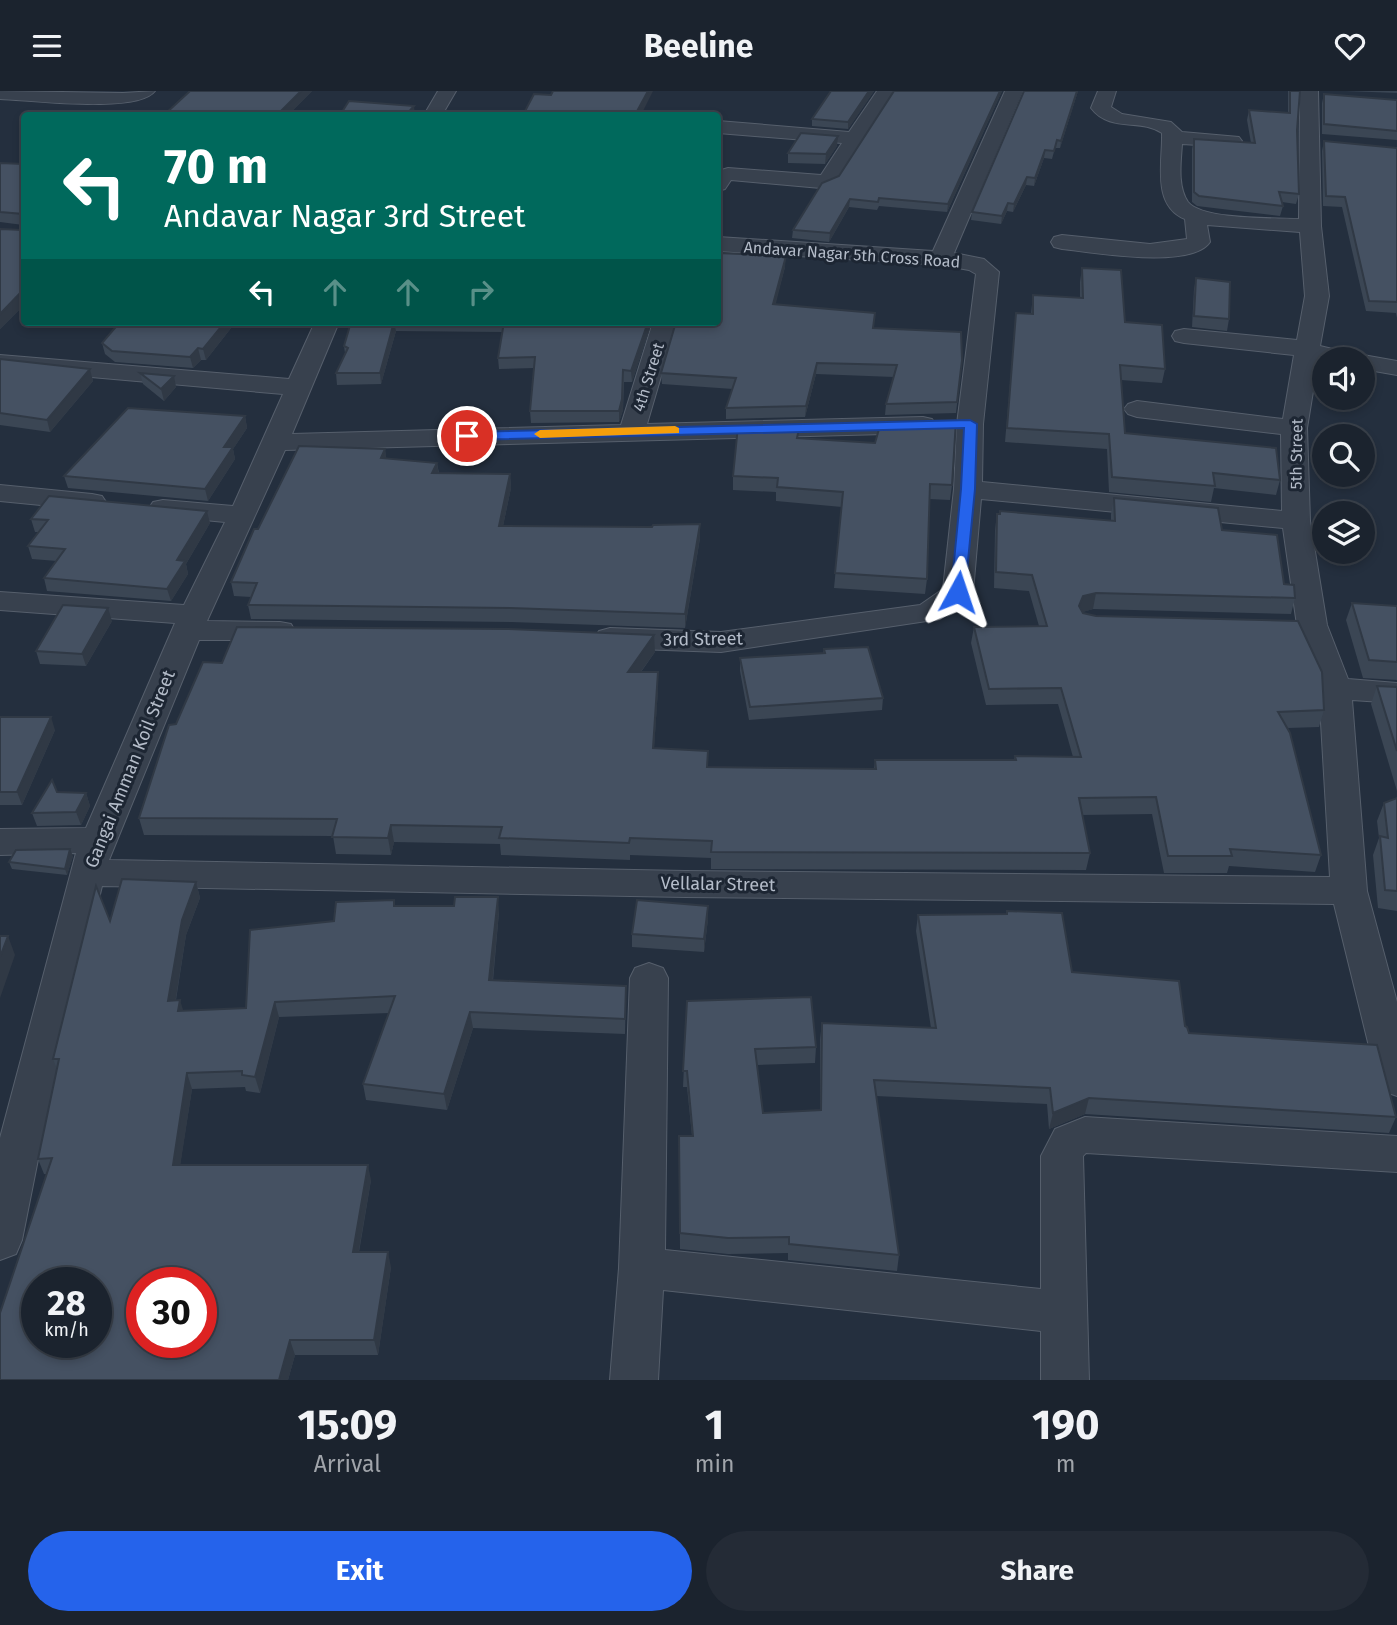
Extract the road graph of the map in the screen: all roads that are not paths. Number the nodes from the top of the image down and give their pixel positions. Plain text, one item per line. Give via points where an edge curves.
1 (146, 91) edge
2 (447, 91) edge
3 (886, 91) edge
4 (1014, 91) edge
5 (1107, 91) edge
6 (0, 93) edge
7 (1313, 94) edge
8 (435, 112) edge
9 (721, 127) edge
10 (1173, 137) junction
11 (856, 139) junction
12 (1232, 141) edge
13 (1307, 141) junction
14 (1333, 143) edge
15 (721, 179) edge
16 (1195, 216) junction
17 (1310, 226) junction
18 (1062, 242) dead end
19 (721, 244) edge
20 (941, 258) junction
21 (985, 269) joint
22 (325, 326) edge
23 (664, 326) edge
24 (1184, 336) dead end
25 (1309, 351) junction
26 (1312, 352) edge
27 (0, 362) edge
28 (1375, 364) edge
29 (1397, 368) edge
30 (300, 388) junction
31 (1138, 409) dead end
32 (970, 424) junction
33 (1294, 428) junction
34 (632, 431) junction
35 (274, 442) junction
36 (968, 489) junction
37 (0, 493) edge
38 (243, 515) junction
39 (1296, 521) junction
40 (0, 601) edge
41 (190, 622) junction
42 (308, 632) edge
43 (581, 637) edge
44 (1335, 688) junction
45 (1397, 693) edge
46 (0, 842) edge
47 (92, 855) junction
48 (312, 865) dead end
49 (1349, 891) junction
50 (649, 978) dead end
51 (1397, 1079) edge
52 (1397, 1154) edge
53 (0, 1240) edge
54 (642, 1268) junction
55 (1063, 1312) junction
56 (634, 1380) edge
57 (1065, 1380) edge

1 - 6 street via 123,99
2 - 8 street
3 - 11 street
4 - 20 street
5 - 10 street via 1101,108 1105,113 1119,120 1165,125
7 - 13 street, 5th Street
9 - 11 street
10 - 12 street
10 - 16 street via 1170,181 1176,200
11 - 15 street via 829,179 821,182 738,173
13 - 14 street
13 - 17 street, 5th Street
16 - 17 street
16 - 18 street via 1199,242 1187,248 1157,251
17 - 25 street, 5th Street via 1317,296
19 - 20 street, Andavar Nagar 5th Cross Road
20 - 21 street, Andavar Nagar 5th Cross Road
21 - 32 street, 3rd Street via 989,276
22 - 30 street, Gangai Amman Koil Street
23 - 34 street, 4th Street
24 - 25 street
25 - 26 street
25 - 33 street, 5th Street
27 - 30 street
28 - 29 street
30 - 35 street, Gangai Amman Koil Street
31 - 33 street
32 - 34 street
32 - 36 street, 3rd Street
33 - 39 street, 5th Street
34 - 35 street
35 - 38 street, Gangai Amman Koil Street
36 - 39 street
36 - 43 street, 3rd Street via 958,592 929,613 721,642
37 - 38 street
38 - 41 street, Gangai Amman Koil Street
39 - 44 street, 5th Street via 1300,626
40 - 41 street
41 - 42 street
41 - 47 street, Gangai Amman Koil Street
44 - 45 street
44 - 49 street, 5th Street
46 - 47 street
47 - 48 street
47 - 49 street, Vellalar Street via 685,884
47 - 53 street, Gangai Amman Koil Street via 25,1118
49 - 51 street, 5th Street
50 - 54 street
52 - 55 street via 1072,1137 1062,1156
54 - 55 street
54 - 56 street
55 - 57 street

